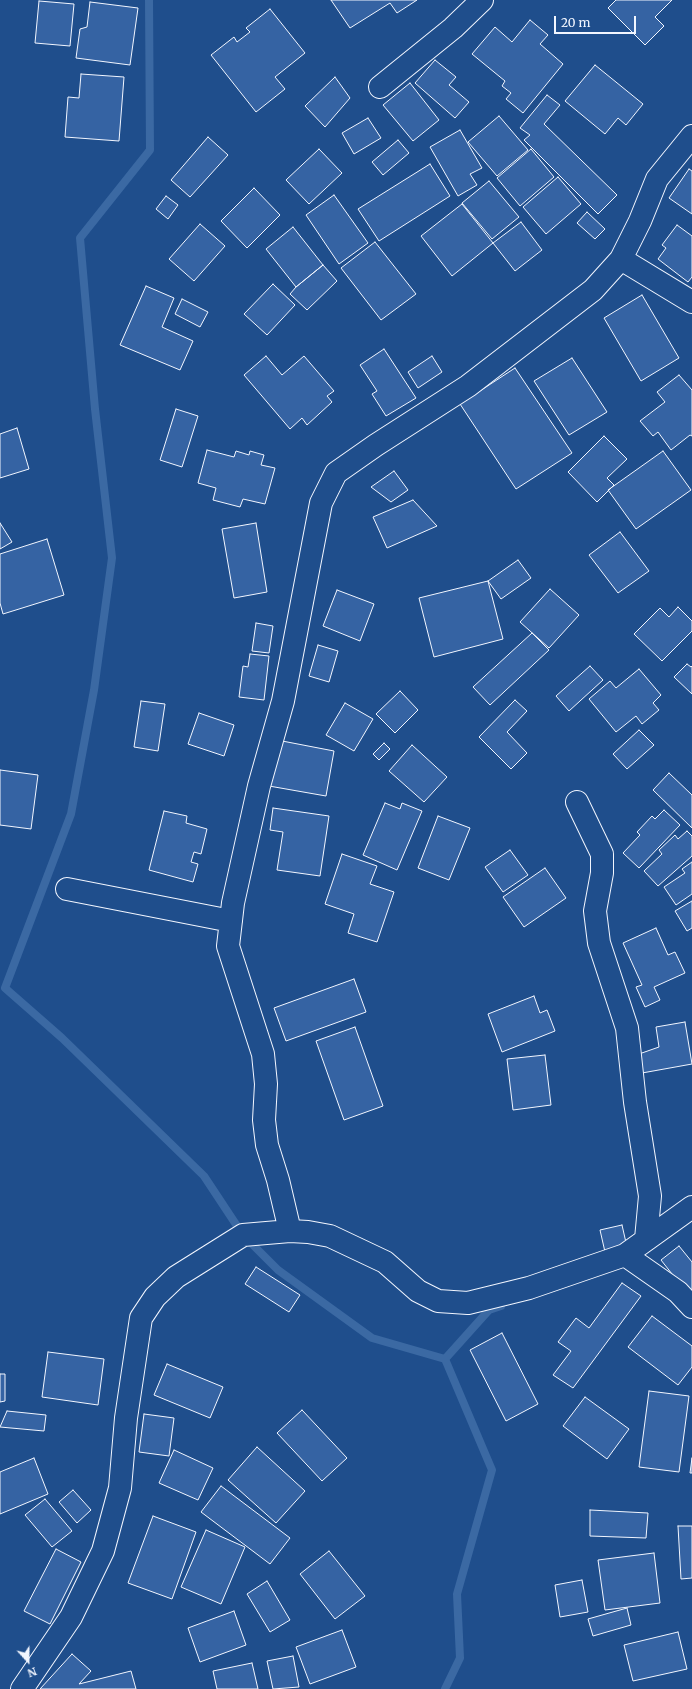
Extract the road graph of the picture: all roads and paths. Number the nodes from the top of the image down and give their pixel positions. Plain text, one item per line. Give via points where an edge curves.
1 (482, 0) edge
2 (380, 87) dead end
3 (692, 136) edge
4 (621, 259) junction
5 (692, 302) edge
6 (577, 802) dead end
7 (68, 889) dead end
8 (231, 921) junction
9 (692, 1207) edge
10 (290, 1231) junction
11 (646, 1239) junction
12 (625, 1255) junction
13 (692, 1307) edge
14 (22, 1689) edge

1 - 2 street via 453,28
3 - 4 street via 657,179
4 - 5 street
4 - 8 street via 593,290 468,386 336,473 321,503 283,701 258,786 232,903
6 - 11 street via 602,854 596,911 599,943 628,1028 635,1102 650,1196
7 - 8 street
8 - 10 street via 228,946 262,1054 266,1084 264,1120 267,1145
9 - 11 street
10 - 12 street via 330,1236 385,1262 418,1291 438,1301 468,1303 529,1288
10 - 14 street via 242,1235 176,1277 155,1298 141,1318 126,1418 120,1488 103,1551 71,1617
11 - 12 street
12 - 13 street via 678,1292

